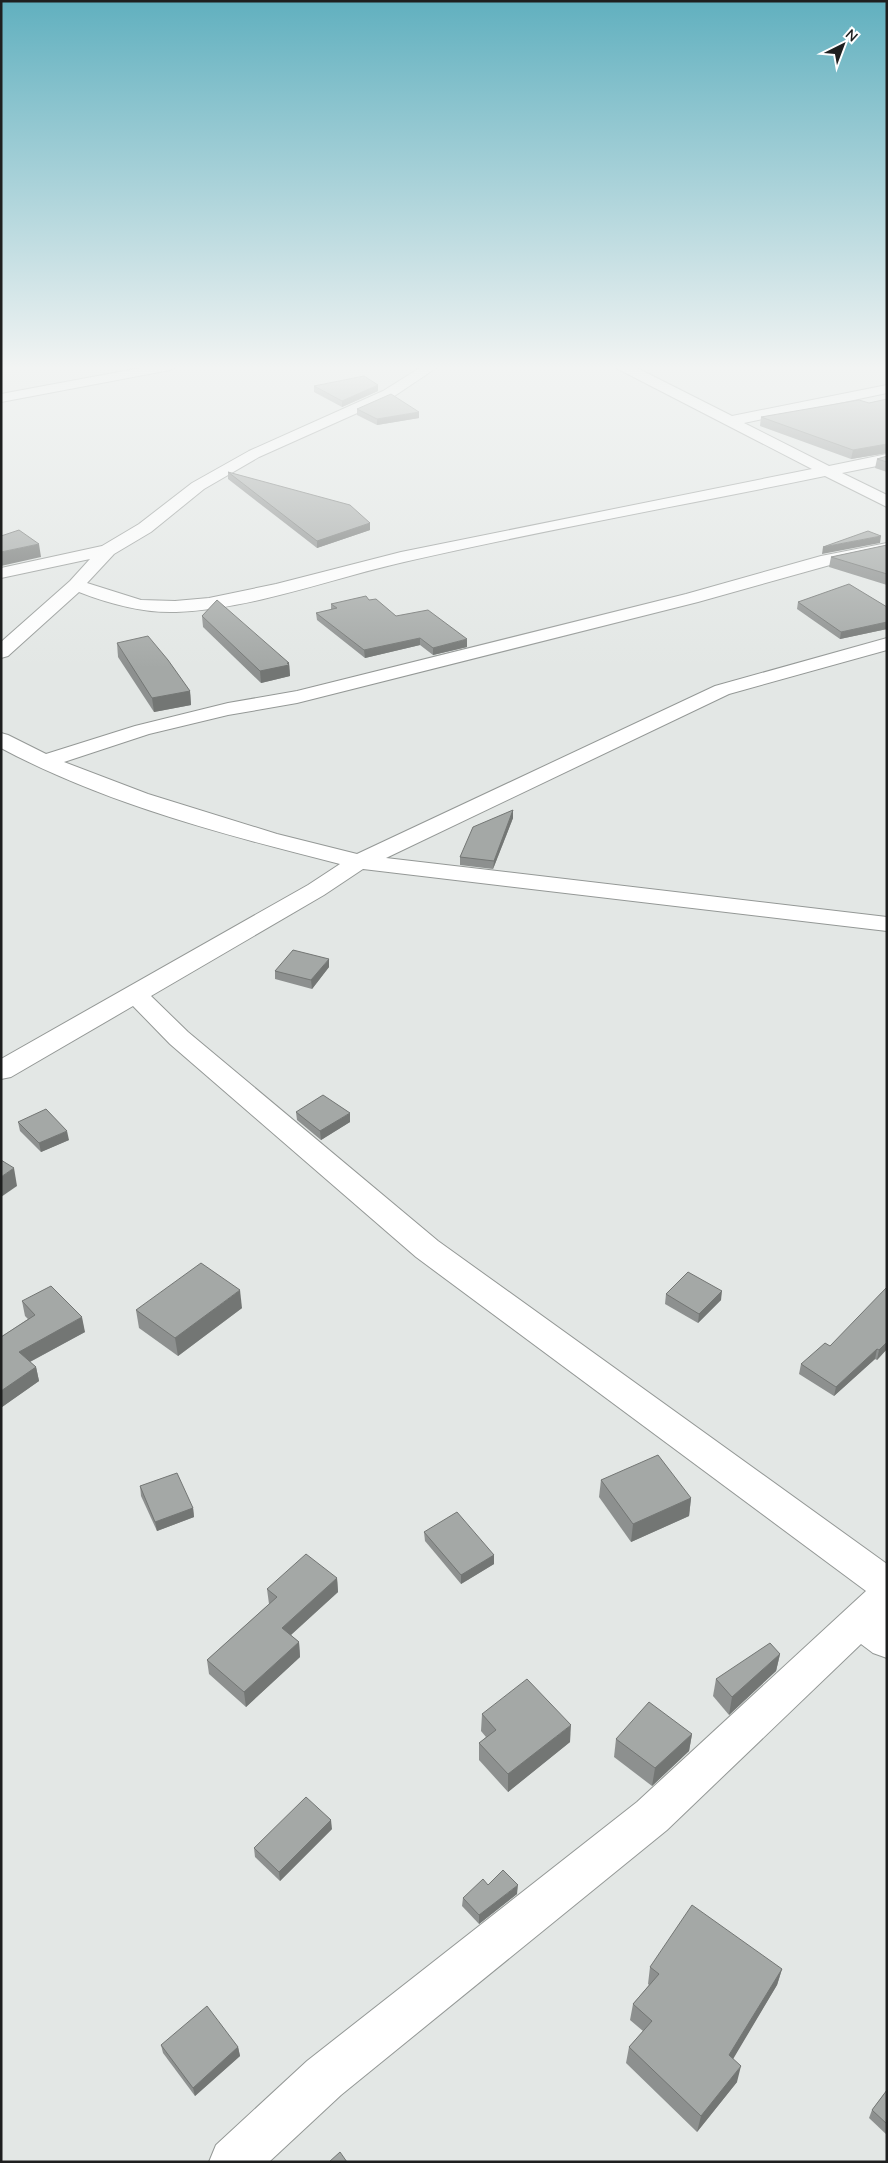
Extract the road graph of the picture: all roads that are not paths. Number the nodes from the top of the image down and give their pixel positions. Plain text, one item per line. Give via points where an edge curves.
1 (231, 467) edge
2 (817, 467) edge
3 (850, 467) edge
4 (827, 472) junction
5 (887, 502) edge
6 (887, 548) edge
7 (108, 550) junction
8 (1, 573) edge
9 (76, 584) junction
10 (887, 644) edge
11 (1, 652) edge
12 (7, 751) edge
13 (44, 762) junction
14 (359, 862) junction
15 (887, 924) edge
16 (136, 995) junction
17 (1, 1071) edge
18 (887, 1585) edge
19 (878, 1619) edge
20 (233, 2162) edge

1 - 7 street via 198,486 145,528
2 - 4 street
3 - 4 street
4 - 5 street
4 - 9 street via 401,557 207,604 143,605
6 - 13 street via 827,560 692,598 297,697 228,709 142,730
7 - 8 street
7 - 9 street
9 - 11 street
10 - 14 street via 722,690
12 - 13 street
13 - 14 street via 140,799 270,839
14 - 15 street
14 - 16 street
16 - 17 street
16 - 18 street via 179,1038 428,1249
19 - 20 street via 652,1816 324,2078

